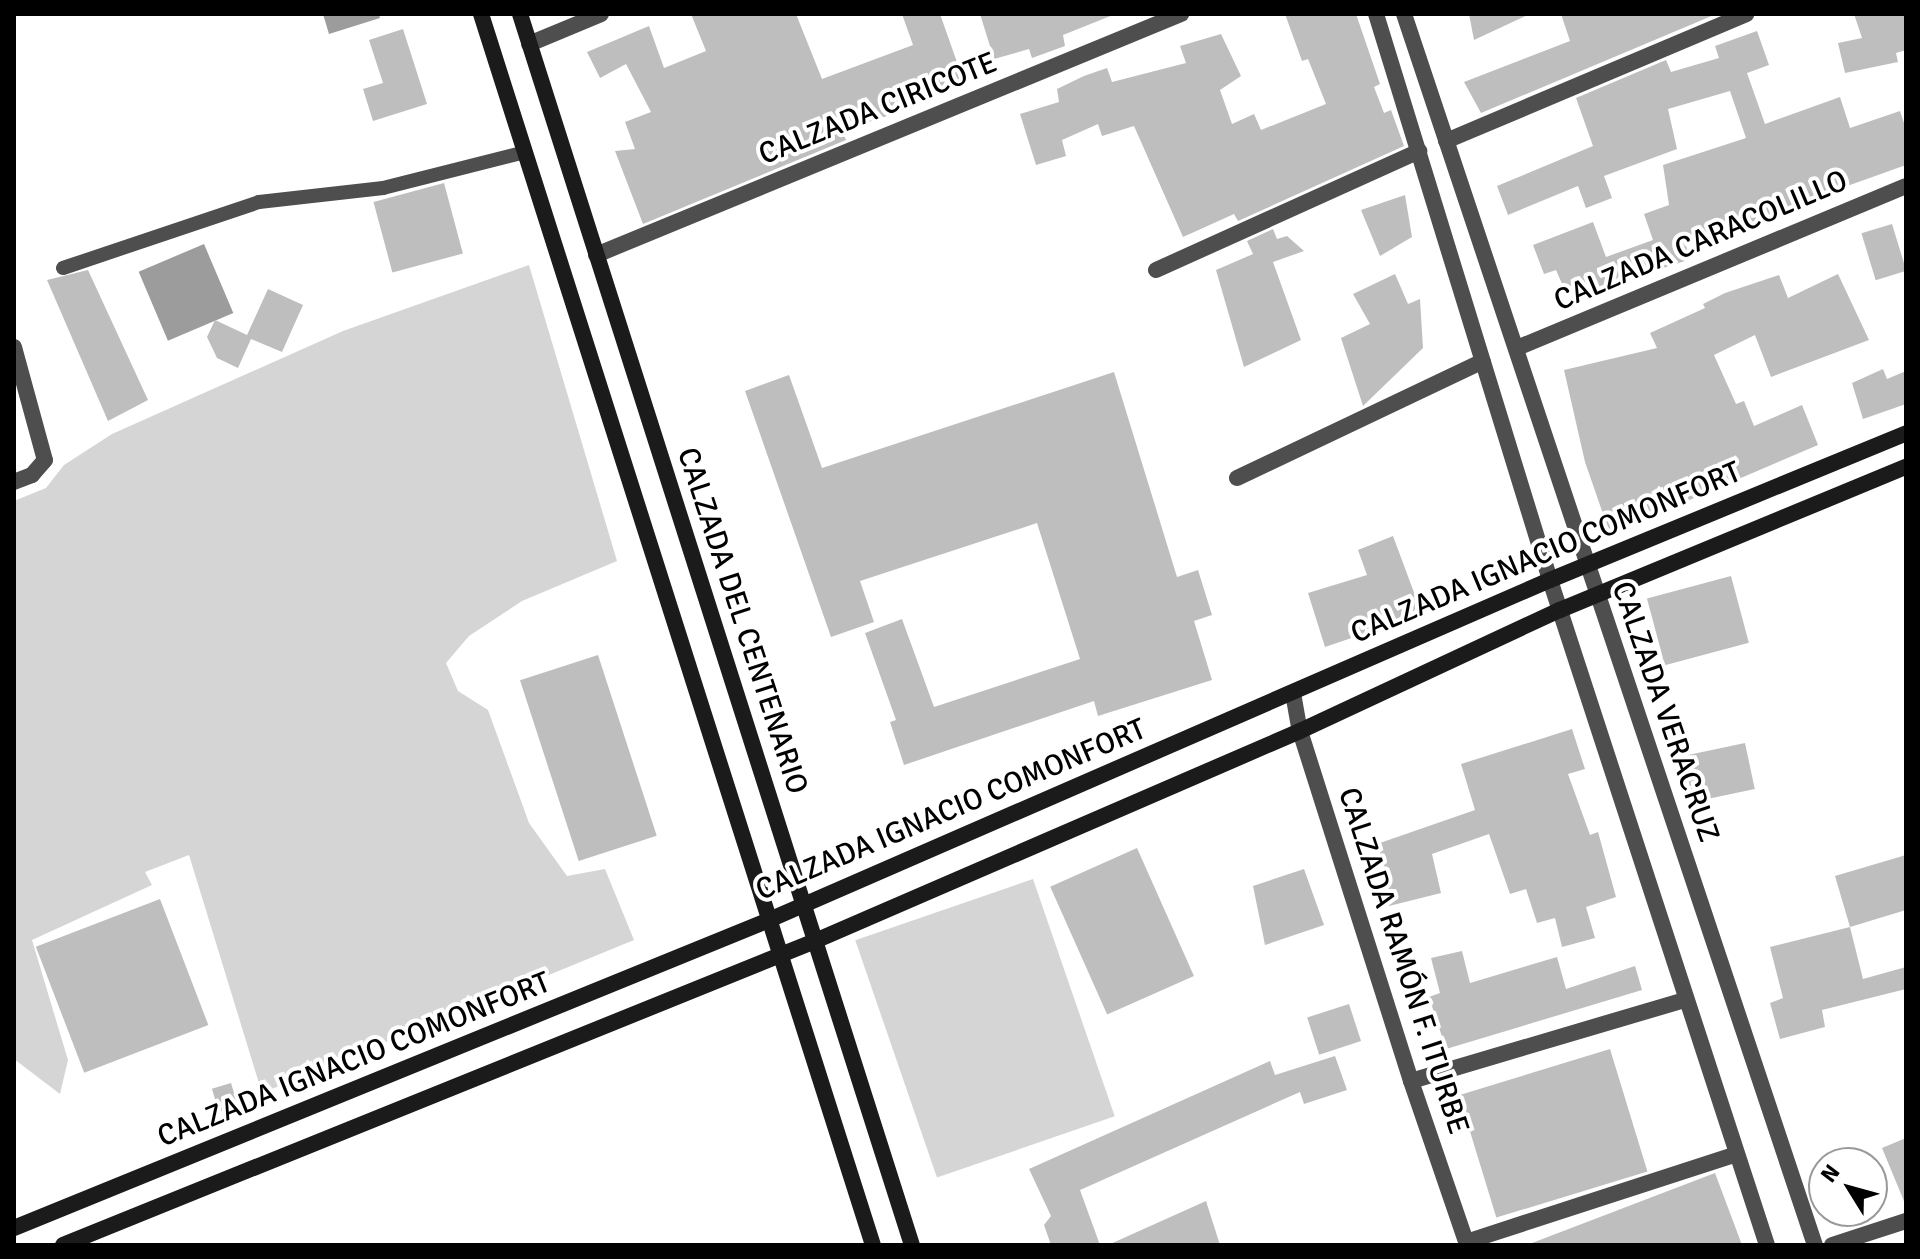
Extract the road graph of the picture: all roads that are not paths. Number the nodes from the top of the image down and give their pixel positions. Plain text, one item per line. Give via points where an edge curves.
1 (481, 14) edge
2 (520, 14) edge
3 (601, 14) edge
4 (1181, 14) edge
5 (1376, 14) edge
6 (1404, 14) edge
7 (1746, 14) edge
8 (529, 44) junction
9 (1446, 141) junction
10 (1419, 151) junction
11 (525, 152) junction
12 (1906, 186) edge
13 (596, 255) junction
14 (63, 268) dead end
15 (1156, 270) dead end
16 (14, 347) edge
17 (1517, 348) junction
18 (1483, 361) junction
19 (1906, 433) edge
20 (1906, 467) edge
21 (1237, 478) dead end
22 (14, 482) edge
23 (1584, 565) junction
24 (1550, 580) junction
25 (1597, 595) junction
26 (1560, 610) junction
27 (1293, 693) junction
28 (1300, 731) junction
29 (803, 904) junction
30 (769, 920) junction
31 (815, 941) junction
32 (780, 952) junction
33 (1684, 1000) junction
34 (1411, 1081) junction
35 (1734, 1155) junction
36 (1906, 1221) edge
37 (14, 1228) edge
38 (1467, 1243) edge
39 (63, 1245) edge
40 (873, 1245) edge
41 (912, 1245) edge
42 (1767, 1245) edge
43 (1815, 1245) edge
44 (1832, 1245) edge

1 - 11 main road
2 - 8 main road, CALZADA DEL CENTENARIO
3 - 8 street
4 - 13 street, CALZADA CIRICOTE
5 - 10 street
6 - 9 street, CALZADA VERACRUZ
7 - 9 street
8 - 13 main road, CALZADA DEL CENTENARIO
9 - 17 street, CALZADA VERACRUZ
10 - 15 street
10 - 18 street
11 - 14 lane via 383,188 259,202
11 - 30 main road
12 - 17 street, CALZADA CARACOLILLO
13 - 29 main road, CALZADA DEL CENTENARIO
16 - 22 street via 45,460 32,475
17 - 23 street, CALZADA VERACRUZ
18 - 21 street
18 - 24 street
19 - 23 main road, CALZADA IGNACIO COMONFORT
20 - 25 main road, CALZADA IGNACIO COMONFORT
23 - 24 main road, CALZADA IGNACIO COMONFORT
23 - 25 street, CALZADA VERACRUZ
24 - 26 street
24 - 27 main road, CALZADA IGNACIO COMONFORT
25 - 26 main road, CALZADA IGNACIO COMONFORT
25 - 43 street, CALZADA VERACRUZ
26 - 28 main road, CALZADA IGNACIO COMONFORT
26 - 33 street
27 - 28 street, CALZADA RAMÓN F. ITURBE
27 - 29 main road, CALZADA IGNACIO COMONFORT
28 - 31 main road, CALZADA IGNACIO COMONFORT
28 - 34 street, CALZADA RAMÓN F. ITURBE
29 - 30 main road, CALZADA IGNACIO COMONFORT
29 - 31 main road, CALZADA DEL CENTENARIO
30 - 32 main road
30 - 37 main road, CALZADA IGNACIO COMONFORT
31 - 32 main road, CALZADA IGNACIO COMONFORT
31 - 41 main road, CALZADA DEL CENTENARIO
32 - 39 main road, CALZADA IGNACIO COMONFORT
32 - 40 main road
33 - 34 street
33 - 35 street
34 - 38 street, CALZADA RAMÓN F. ITURBE
35 - 38 street
35 - 42 street
36 - 44 street

